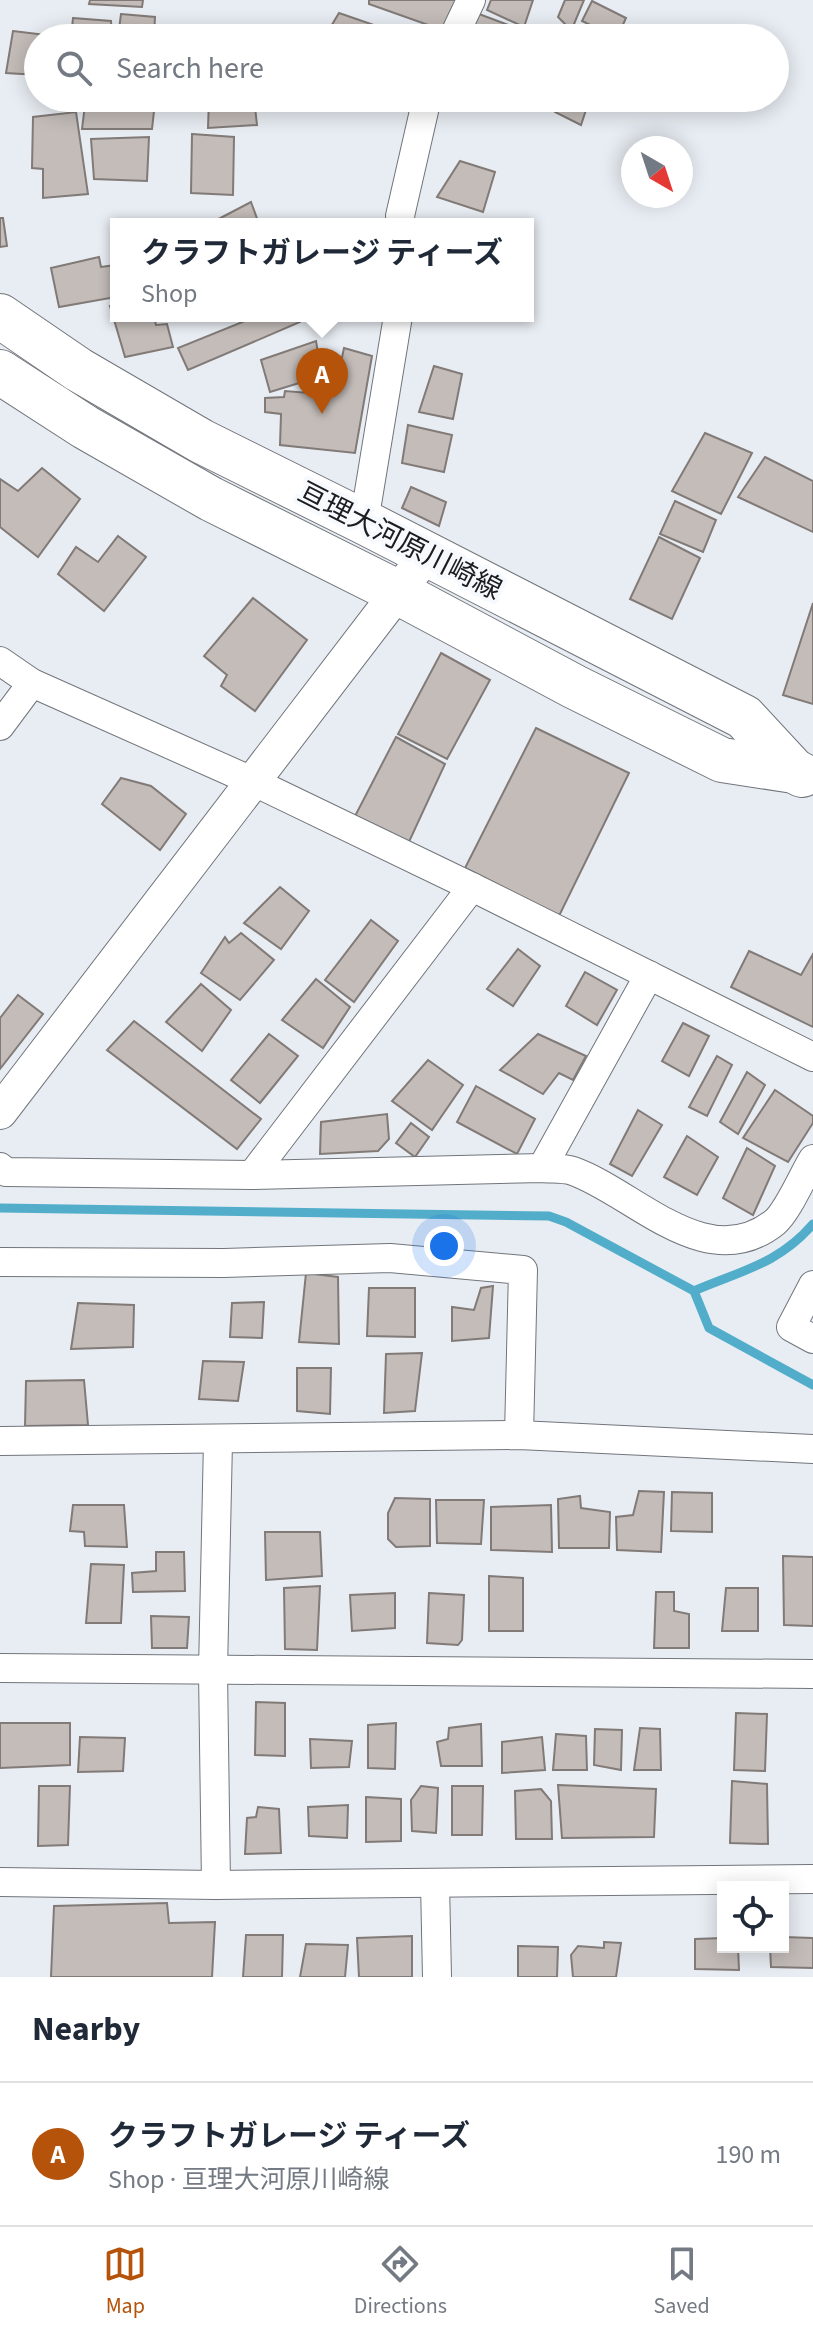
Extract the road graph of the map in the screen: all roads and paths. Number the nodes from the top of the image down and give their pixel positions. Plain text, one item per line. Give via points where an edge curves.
1 (471, 0) edge
2 (460, 24) edge
3 (424, 112) edge
4 (400, 218) edge
5 (0, 316) edge
6 (397, 322) edge
7 (0, 372) edge
8 (364, 522) junction
9 (427, 554) junction
10 (399, 593) junction
11 (0, 661) edge
12 (32, 683) junction
13 (0, 726) edge
14 (804, 776) edge
15 (252, 781) junction
16 (472, 887) junction
17 (649, 975) junction
18 (813, 1057) edge
19 (0, 1112) edge
20 (813, 1159) edge
21 (0, 1167) edge
22 (542, 1168) junction
23 (252, 1175) junction
24 (0, 1262) edge
25 (813, 1285) edge
26 (813, 1339) edge
27 (519, 1435) junction
28 (0, 1441) edge
29 (218, 1441) junction
30 (813, 1449) edge
31 (0, 1668) edge
32 (213, 1671) junction
33 (813, 1674) edge
34 (813, 1879) edge
35 (0, 1882) edge
36 (435, 1883) junction
37 (216, 1885) junction
38 (437, 1977) edge

1 - 2 street
3 - 4 street
5 - 8 main road, 亘理大河原川崎線 via 79,370 201,441
6 - 8 street
7 - 10 main road, 亘理大河原川崎線 via 211,499
8 - 9 main road, 亘理大河原川崎線
9 - 10 street
9 - 14 main road, 亘理大河原川崎線 via 744,717
10 - 14 main road, 亘理大河原川崎線 via 722,760
10 - 15 street
11 - 12 street
12 - 13 street
12 - 15 street
15 - 16 street
15 - 19 street
16 - 17 street
16 - 23 street
17 - 18 street
17 - 22 street
20 - 22 street via 777,1220 757,1233 722,1241 693,1236 571,1170
21 - 23 street via 6,1172
22 - 23 street
24 - 27 street via 390,1258 523,1270
25 - 26 street via 791,1327
27 - 29 street
27 - 30 street
28 - 29 street
29 - 32 street
31 - 32 street
32 - 33 street
32 - 37 street
34 - 36 street
35 - 37 street
36 - 37 street
36 - 38 street

